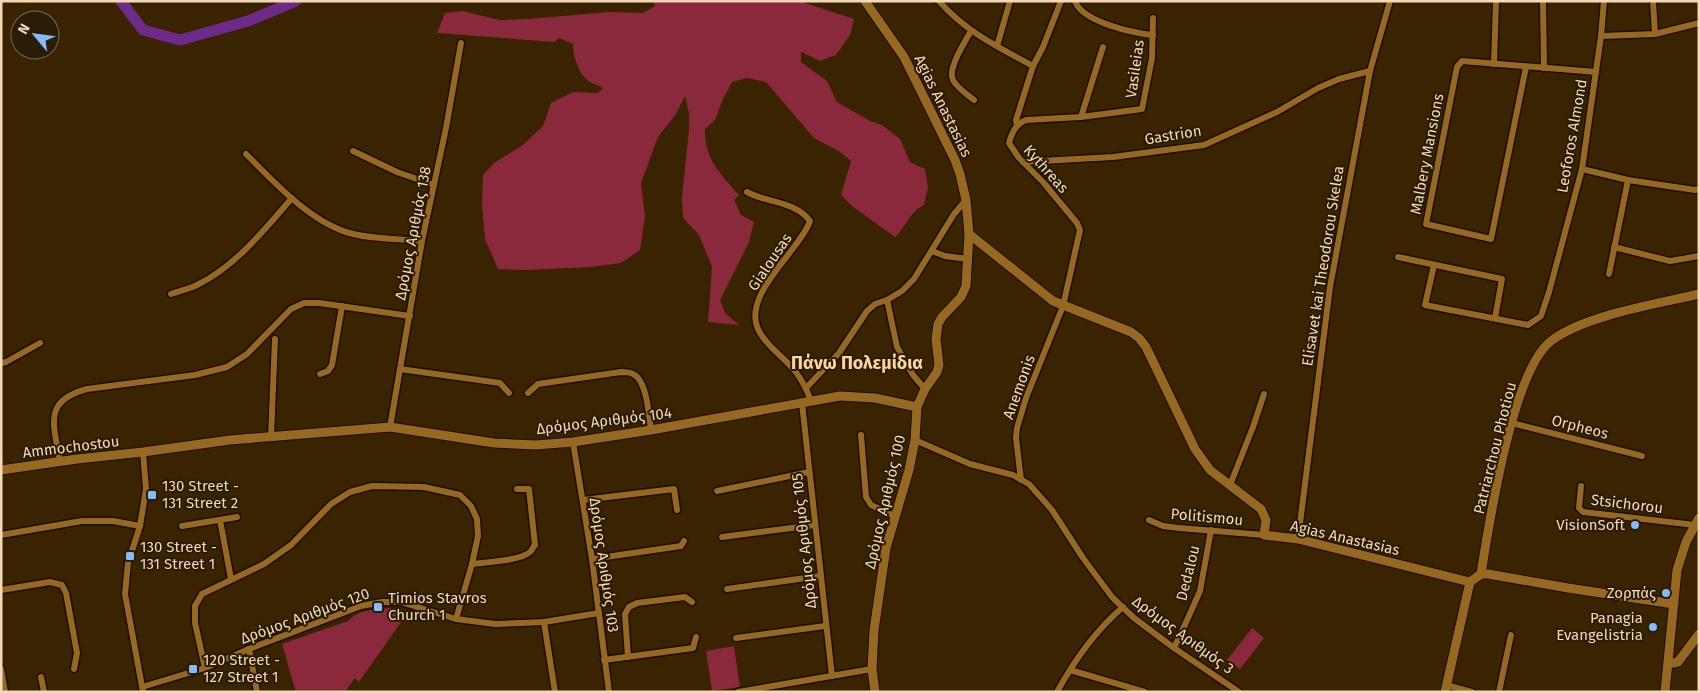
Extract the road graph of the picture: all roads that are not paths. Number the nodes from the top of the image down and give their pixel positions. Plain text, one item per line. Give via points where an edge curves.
1 (865, 1) edge
2 (1010, 1) edge
3 (1062, 1) edge
4 (1390, 1) edge
5 (1496, 1) edge
6 (1543, 1) edge
7 (1604, 1) edge
8 (1653, 1) edge
9 (939, 2) edge
10 (1076, 3) edge
11 (1153, 18) dead end
12 (1699, 23) edge
13 (971, 31) junction
14 (1655, 34) junction
15 (1153, 35) junction
16 (1601, 36) junction
17 (461, 43) dead end
18 (997, 46) junction
19 (1103, 47) dead end
20 (1494, 64) junction
21 (1033, 66) junction
22 (1526, 67) junction
23 (1544, 68) junction
24 (1370, 71) junction
25 (1596, 72) junction
26 (974, 100) dead end
27 (1127, 110) joint
28 (1081, 117) junction
29 (1017, 126) junction
30 (354, 151) dead end
31 (246, 154) dead end
32 (1023, 162) junction
33 (1582, 169) junction
34 (1628, 180) junction
35 (434, 185) junction
36 (1699, 189) edge
37 (747, 192) dead end
38 (292, 198) junction
39 (966, 200) junction
40 (969, 234) junction
41 (422, 241) junction
42 (1614, 246) junction
43 (932, 250) junction
44 (1699, 256) edge
45 (1398, 257) dead end
46 (968, 259) junction
47 (1434, 264) junction
48 (1609, 274) dead end
49 (171, 294) dead end
50 (1699, 294) edge
51 (887, 300) junction
52 (342, 306) junction
53 (1063, 306) junction
54 (410, 316) junction
55 (1495, 318) junction
56 (275, 339) dead end
57 (40, 343) dead end
58 (1, 363) edge
59 (400, 369) junction
60 (320, 374) dead end
61 (806, 388) junction
62 (925, 389) junction
63 (509, 393) dead end
64 (528, 393) dead end
65 (1264, 394) dead end
66 (807, 402) junction
67 (917, 407) junction
68 (1512, 423) junction
69 (390, 427) junction
70 (651, 430) junction
71 (861, 435) dead end
72 (271, 437) junction
73 (915, 440) junction
74 (573, 442) junction
75 (143, 452) junction
76 (1642, 456) dead end
77 (60, 462) junction
78 (1, 470) edge
79 (810, 472) junction
80 (1022, 480) junction
81 (1230, 485) junction
82 (1581, 486) dead end
83 (517, 489) dead end
84 (717, 490) dead end
85 (583, 500) junction
86 (677, 510) dead end
87 (894, 516) junction
88 (237, 517) dead end
89 (220, 520) junction
90 (1149, 520) dead end
91 (1698, 521) edge
92 (815, 524) junction
93 (140, 526) junction
94 (182, 526) dead end
95 (1211, 530) junction
96 (1, 535) edge
97 (1264, 535) junction
98 (722, 537) dead end
99 (1298, 538) junction
100 (684, 540) dead end
101 (592, 559) junction
102 (472, 564) junction
103 (1481, 574) junction
104 (820, 576) junction
105 (231, 579) junction
106 (1470, 582) junction
107 (726, 589) dead end
108 (1, 590) edge
109 (692, 602) dead end
110 (1674, 604) junction
111 (1123, 607) junction
112 (598, 614) junction
113 (456, 619) junction
114 (544, 622) junction
115 (825, 626) junction
116 (1699, 634) edge
117 (1511, 635) dead end
118 (696, 637) dead end
119 (736, 638) dead end
120 (1174, 648) junction
121 (249, 649) junction
122 (628, 657) junction
123 (604, 660) junction
124 (1668, 664) junction
125 (206, 668) junction
126 (1, 669) edge
127 (74, 669) dead end
128 (872, 669) junction
129 (1070, 670) junction
130 (832, 676) junction
131 (41, 677) dead end
132 (1446, 688) edge
133 (142, 689) edge
134 (5, 692) edge
135 (44, 692) edge
136 (257, 692) edge
137 (555, 692) edge
138 (609, 692) edge
139 (738, 692) edge
140 (875, 692) edge
141 (1057, 692) edge
142 (1146, 692) edge
143 (1239, 692) edge
144 (1472, 692) edge
145 (1499, 692) edge
146 (1665, 692) edge

1 - 39 street, Agias Anastasias via 904,57 955,160
2 - 18 street
3 - 21 street
4 - 24 street, Elisavet kai Theodorou Skelea
5 - 20 street
6 - 23 street
7 - 16 street, Leoforos Almond
8 - 14 street
9 - 13 street
10 - 15 street via 1092,18
11 - 15 street, Vasileias
12 - 14 street
13 - 18 street
13 - 26 street via 952,66 952,79
14 - 16 street
15 - 27 street, Vasileias via 1142,109
16 - 25 street, Leoforos Almond
17 - 35 street, Δρόμος Αριθμός 138
18 - 21 street
19 - 28 street
20 - 22 street, Malbery Mansions
20 - 22 street, Malbery Mansions via 1462,61 1457,67 1426,224 1491,239
21 - 29 street via 1016,120
22 - 23 street, Malbery Mansions
23 - 25 street, Malbery Mansions
24 - 32 street, Gastrion via 1318,88 1277,112 1204,145 1113,157
24 - 99 street, Elisavet kai Theodorou Skelea via 1330,287
25 - 33 street, Leoforos Almond
27 - 28 street, Kythreas
28 - 29 street, Kythreas via 1026,120
29 - 32 street, Kythreas via 1009,142
30 - 35 street via 397,172
31 - 38 street
32 - 53 street, Kythreas via 1080,230
33 - 34 street
33 - 55 street, Leoforos Almond via 1541,316 1528,325
34 - 36 street
34 - 42 street
35 - 41 street, Δρόμος Αριθμός 138
37 - 61 street, Gialousas via 795,208 810,221 772,276 758,300 755,315 758,330
38 - 41 street via 319,219 354,234
38 - 49 street via 248,248 217,274 196,286
39 - 40 street, Agias Anastasias
39 - 43 street
40 - 46 street, Agias Anastasias
40 - 53 street via 1047,297
41 - 54 street, Δρόμος Αριθμός 138
42 - 44 street via 1670,261
42 - 48 street
43 - 46 street via 945,256
43 - 51 street via 914,279
45 - 47 street
46 - 62 street, Agias Anastasias via 964,292 938,324 939,365
47 - 55 street via 1502,279
47 - 55 street via 1425,305
50 - 68 street, Patriarchou Photiou via 1606,316 1572,328 1550,341 1526,378
51 - 61 street via 867,311 839,353
51 - 62 street via 897,347
52 - 54 street
52 - 60 street via 332,365 328,372
52 - 77 street via 304,303 291,309 246,354 226,367 195,376 72,393 59,403 53,417
53 - 80 street, Anemonis via 1016,428
53 - 81 street via 1121,327 1139,338 1195,449 1210,470
54 - 59 street, Δρόμος Αριθμός 138
56 - 72 street
57 - 58 street
59 - 63 street via 500,383
59 - 69 street, Δρόμος Αριθμός 138
61 - 66 street, Gialousas
62 - 67 street, Agias Anastasias
64 - 70 street via 538,384 632,373 643,384
65 - 81 street
66 - 67 street, Δρόμος Αριθμός 104 via 858,396
66 - 70 street, Δρόμος Αριθμός 104
66 - 79 street, Δρόμος Αριθμός 105
67 - 73 street, Δρόμος Αριθμός 100
68 - 76 street, Orpheos
68 - 103 street, Patriarchou Photiou via 1501,464
69 - 72 street, Δρόμος Αριθμός 104
69 - 74 street, Δρόμος Αριθμός 104 via 494,443 536,445
70 - 74 street, Δρόμος Αριθμός 104
71 - 87 street via 866,497 871,505
72 - 75 street, Δρόμος Αριθμός 104
73 - 80 street via 970,464
73 - 87 street, Δρόμος Αριθμός 100 via 910,470
74 - 85 street, Δρόμος Αριθμός 103
75 - 77 street, Ammochostou
75 - 93 street via 146,489
77 - 78 street, Ammochostou
79 - 84 street
79 - 92 street, Δρόμος Αριθμός 105
80 - 111 street, Δρόμος Αριθμός 3 via 1037,491 1105,590
81 - 97 street via 1264,514
82 - 91 street, Stsichorou via 1579,508 1583,512
83 - 102 street via 529,489 534,545 530,553
85 - 86 street via 674,489
85 - 101 street, Δρόμος Αριθμός 103
87 - 128 street, Δρόμος Αριθμός 100 via 874,630
88 - 89 street
89 - 94 street
89 - 105 street
90 - 95 street, Politismou via 1163,526
91 - 110 street via 1686,542 1677,570
92 - 98 street
92 - 104 street, Δρόμος Αριθμός 105
93 - 96 street via 113,521 82,521
93 - 133 street via 128,564 125,594
95 - 97 street, Politismou
95 - 120 street, Dedalou via 1200,591
97 - 99 street, Agias Anastasias
99 - 106 street, Agias Anastasias
100 - 101 street via 681,546
101 - 112 street, Δρόμος Αριθμός 103
102 - 105 street via 478,536 477,519 471,506 460,495 424,487 372,486 350,492 331,504 291,545 264,564
102 - 113 street
103 - 106 street
103 - 110 street
104 - 107 street
104 - 115 street, Δρόμος Αριθμός 105
105 - 125 street via 202,594 195,606 195,623
106 - 132 street
108 - 127 street via 50,582 62,585 77,653
109 - 122 street via 685,597 637,603 629,607 625,614
110 - 124 street
111 - 120 street, Δρόμος Αριθμός 3
111 - 129 street via 1110,618
112 - 114 street, Δρόμος Αριθμός 120
112 - 123 street, Δρόμος Αριθμός 103
113 - 114 street, Δρόμος Αριθμός 120 via 495,624
113 - 121 street, Δρόμος Αριθμός 120 via 401,602 382,602 361,606
114 - 137 street
115 - 119 street
115 - 130 street, Δρόμος Αριθμός 105
116 - 124 street via 1678,662
117 - 145 street
118 - 122 street via 693,648
120 - 143 street, Δρόμος Αριθμός 3
121 - 125 street, Δρόμος Αριθμός 120
121 - 136 street
122 - 123 street
123 - 138 street, Δρόμος Αριθμός 103
124 - 146 street
125 - 133 street, Δρόμος Αριθμός 120
126 - 134 street
128 - 130 street
128 - 140 street, Δρόμος Αριθμός 100
129 - 141 street
129 - 142 street
130 - 139 street
131 - 135 street
132 - 144 street

